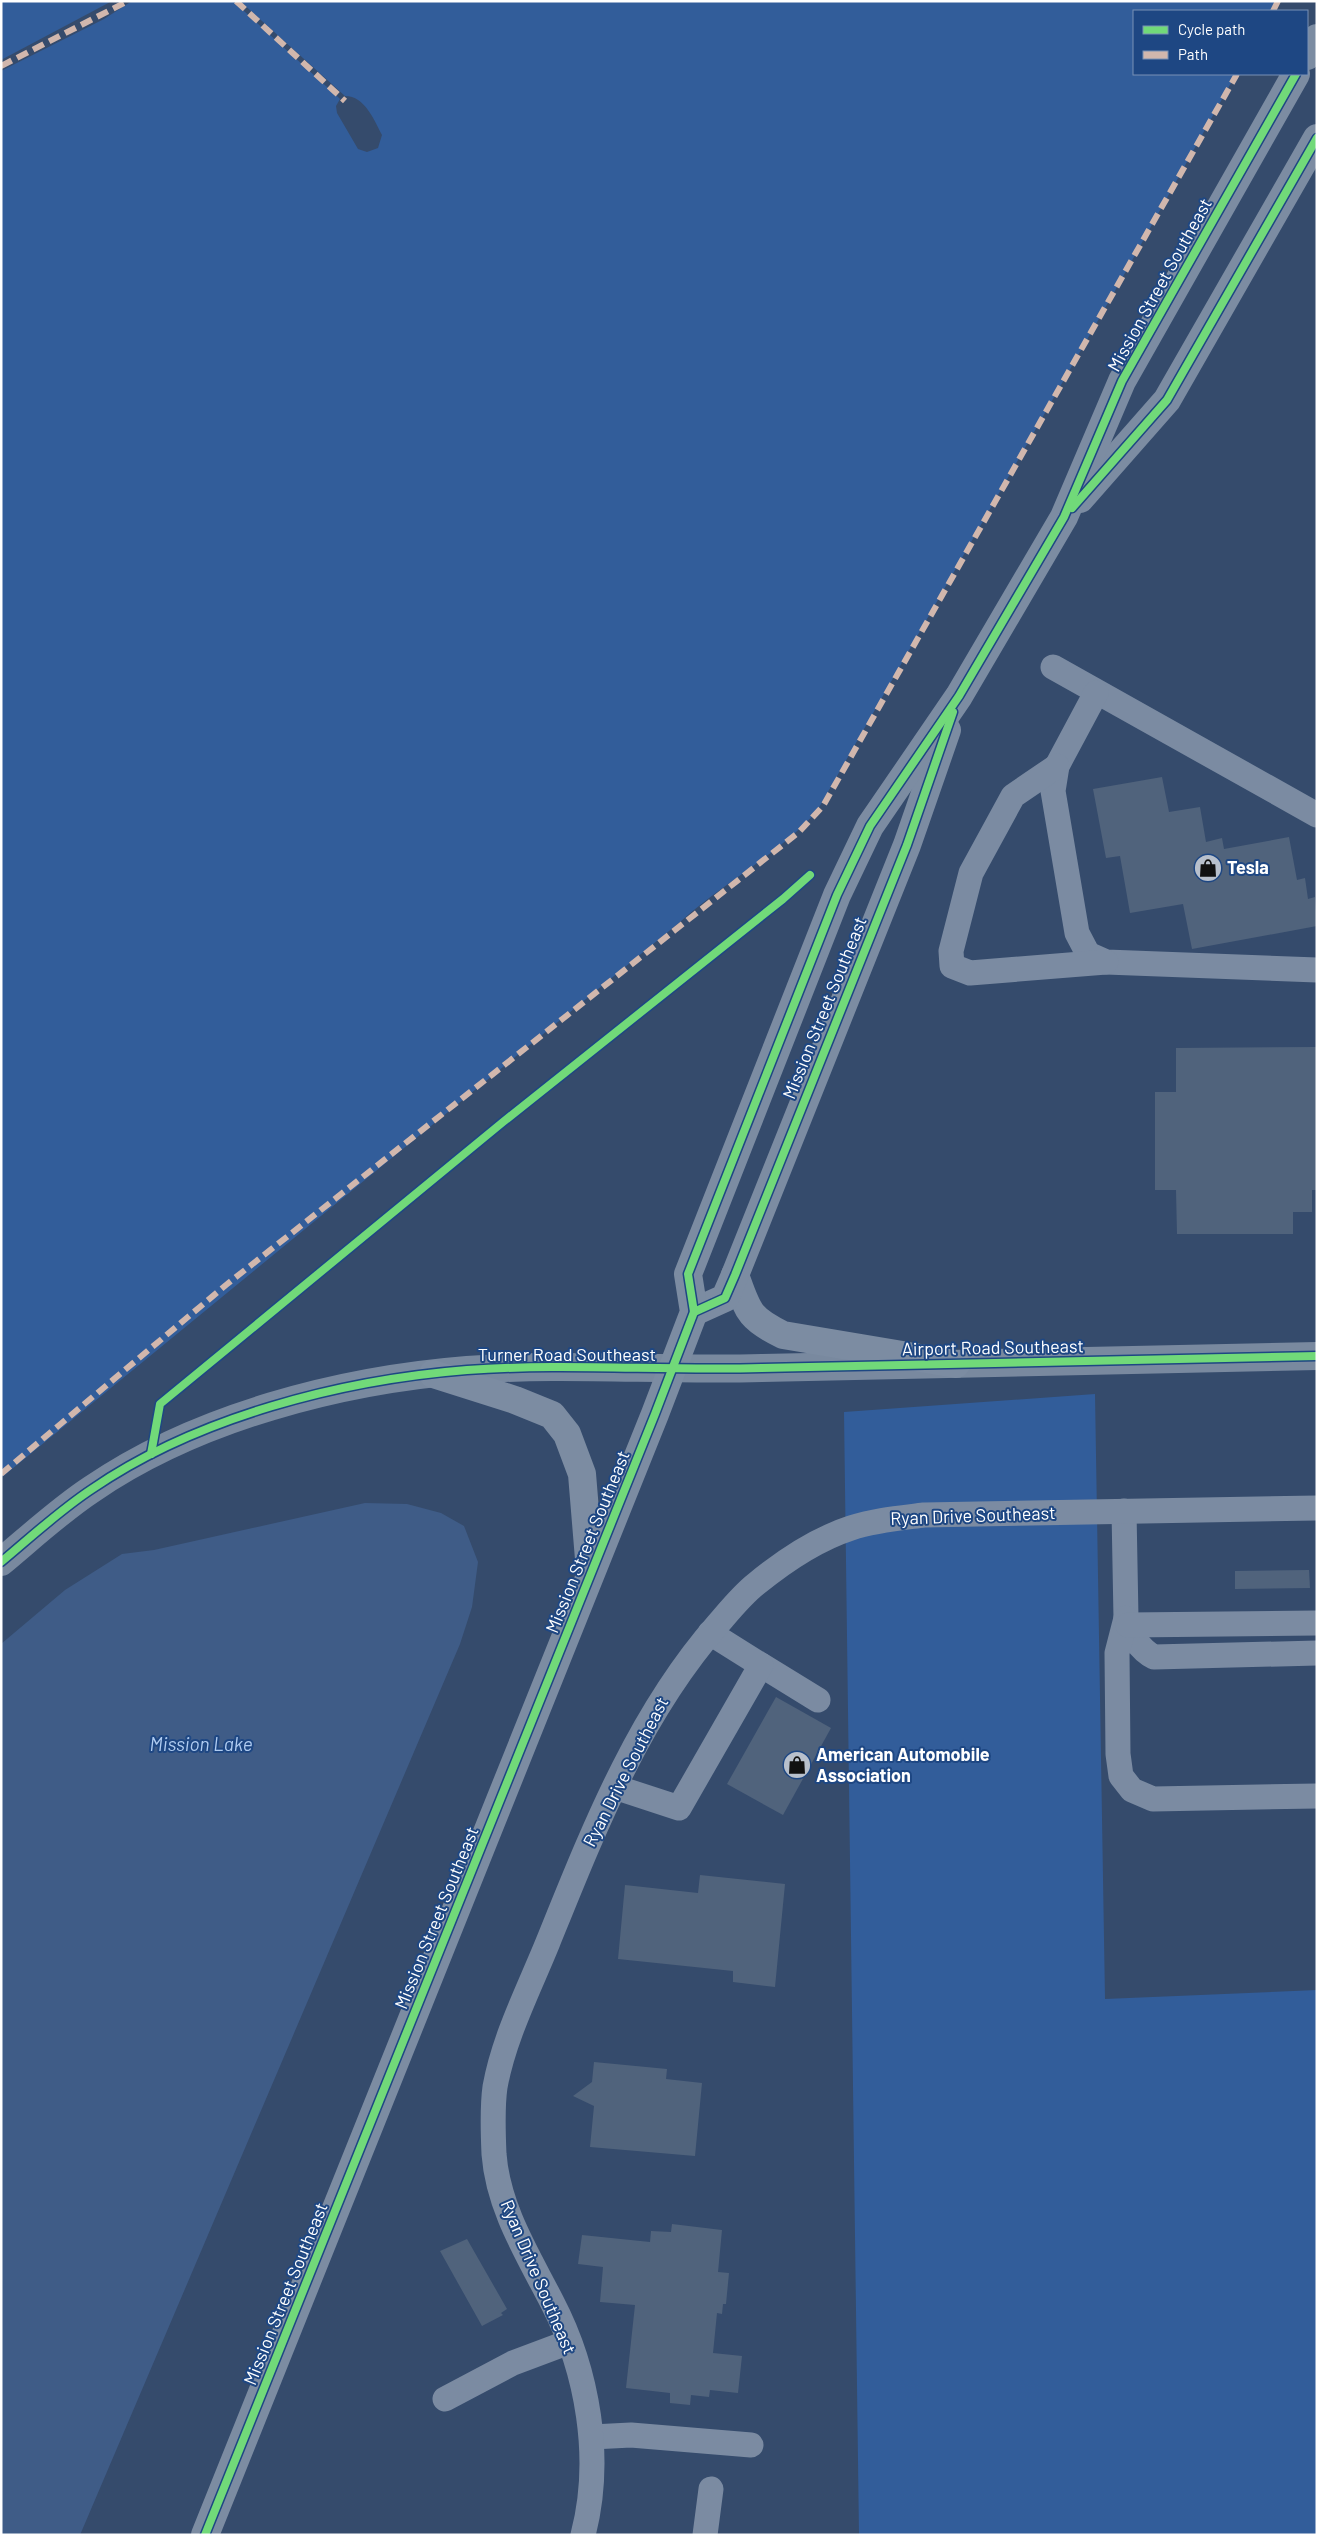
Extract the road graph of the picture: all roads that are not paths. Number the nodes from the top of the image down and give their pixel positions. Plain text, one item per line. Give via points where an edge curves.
1 (1317, 38) edge
2 (1308, 54) edge
3 (1295, 75) edge
4 (1317, 138) edge
5 (1064, 517) junction
6 (1053, 667) dead end
7 (1096, 692) junction
8 (959, 696) junction
9 (1057, 766) junction
10 (1317, 815) edge
11 (1106, 962) junction
12 (1317, 970) edge
13 (735, 1275) junction
14 (694, 1312) junction
15 (1317, 1356) edge
16 (956, 1364) junction
17 (670, 1369) junction
18 (433, 1374) junction
19 (1317, 1508) edge
20 (1124, 1512) junction
21 (1, 1562) edge
22 (590, 1577) junction
23 (1317, 1623) edge
24 (1317, 1630) edge
25 (710, 1632) junction
26 (1133, 1633) junction
27 (1317, 1638) edge
28 (1317, 1645) edge
29 (1317, 1653) edge
30 (761, 1665) junction
31 (818, 1700) dead end
32 (615, 1787) junction
33 (1317, 1796) edge
34 (569, 2342) junction
35 (445, 2399) dead end
36 (592, 2438) junction
37 (751, 2445) dead end
38 (711, 2489) dead end
39 (205, 2535) edge
40 (583, 2535) edge
41 (705, 2535) edge

1 - 2 highway
3 - 5 highway, Mission Street Southeast via 1122,381
4 - 5 highway, Mission Street Southeast via 1167,400
5 - 8 highway, Mission Street Southeast
6 - 7 street
7 - 9 street
7 - 10 street
8 - 13 highway, Mission Street Southeast via 907,845
8 - 14 highway, Mission Street Southeast via 870,826 838,895 688,1274
9 - 11 street via 1053,791 1077,933 1088,954
9 - 11 street via 1013,796 971,872 951,951 952,966 970,972
11 - 12 street
13 - 14 highway, Mission Street Southeast via 725,1298
13 - 16 highway via 750,1313 761,1324 783,1335
14 - 17 highway, Mission Street Southeast
15 - 16 main road, Airport Road Southeast
16 - 17 main road, Airport Road Southeast
17 - 18 main road, Turner Road Southeast via 489,1370
17 - 22 highway, Mission Street Southeast
18 - 21 main road, Turner Road Southeast via 341,1387 285,1402 151,1454 92,1488
18 - 22 highway via 552,1415 568,1434 582,1474
19 - 20 street, Ryan Drive Southeast
20 - 25 street, Ryan Drive Southeast via 924,1515 854,1527 805,1550 756,1584
20 - 26 street
22 - 39 highway, Mission Street Southeast
23 - 26 street
24 - 26 street
25 - 30 street
25 - 32 street, Ryan Drive Southeast via 668,1689 638,1739
26 - 27 street
26 - 28 street
26 - 29 street via 1154,1657
26 - 33 street via 1117,1653 1118,1754 1121,1776 1132,1790 1153,1799
30 - 31 street
30 - 32 street via 679,1808
32 - 34 street, Ryan Drive Southeast via 589,1842 513,2028 495,2088 494,2157 503,2199 520,2244 554,2305
34 - 35 street via 513,2363
34 - 36 street, Ryan Drive Southeast
36 - 37 street via 631,2435
36 - 40 street, Ryan Drive Southeast via 591,2491
38 - 41 street

